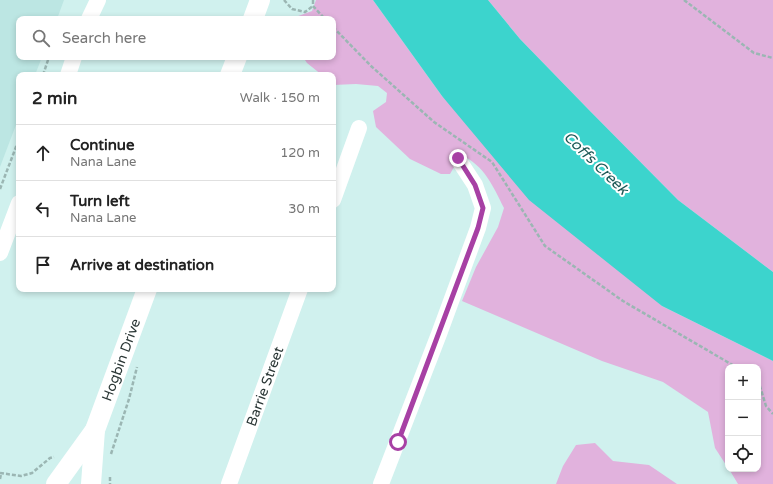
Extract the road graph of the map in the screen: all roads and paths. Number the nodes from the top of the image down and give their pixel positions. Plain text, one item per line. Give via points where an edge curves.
1 (98, 0) edge
2 (260, 0) edge
3 (284, 0) edge
4 (313, 0) edge
5 (684, 0) edge
6 (313, 6) junction
7 (91, 16) edge
8 (253, 16) edge
9 (322, 16) edge
10 (336, 30) edge
11 (773, 58) edge
12 (48, 60) edge
13 (73, 60) edge
14 (236, 60) edge
15 (44, 72) edge
16 (69, 72) edge
17 (231, 72) edge
18 (359, 128) dead end
19 (16, 147) edge
20 (458, 158) dead end
21 (0, 189) edge
22 (336, 192) edge
23 (16, 211) edge
24 (0, 253) edge
25 (146, 292) edge
26 (299, 292) edge
27 (139, 362) dead end
28 (731, 364) edge
29 (761, 390) edge
30 (773, 414) edge
31 (95, 430) junction
32 (110, 459) dead end
33 (1, 474) dead end
34 (110, 474) dead end
35 (0, 479) edge
36 (56, 484) edge
37 (91, 484) edge
38 (110, 484) edge
39 (229, 484) edge
40 (381, 484) edge

1 - 7 street
2 - 8 main road
3 - 6 path via 292,9 305,12
4 - 6 path
5 - 11 path via 754,53
6 - 9 path
10 - 28 path via 371,66 434,122 492,162 545,246 623,301
12 - 15 path
13 - 16 street
14 - 17 main road
18 - 22 street
19 - 21 path
20 - 40 street via 475,185 483,208 444,320
23 - 24 street
25 - 31 main road, Hogbin Drive
26 - 39 street, Barrie Street
27 - 32 path
29 - 30 path via 766,406
31 - 36 main road, Hogbin Drive
31 - 37 main road, Hogbin Drive
33 - 35 path
34 - 38 path

